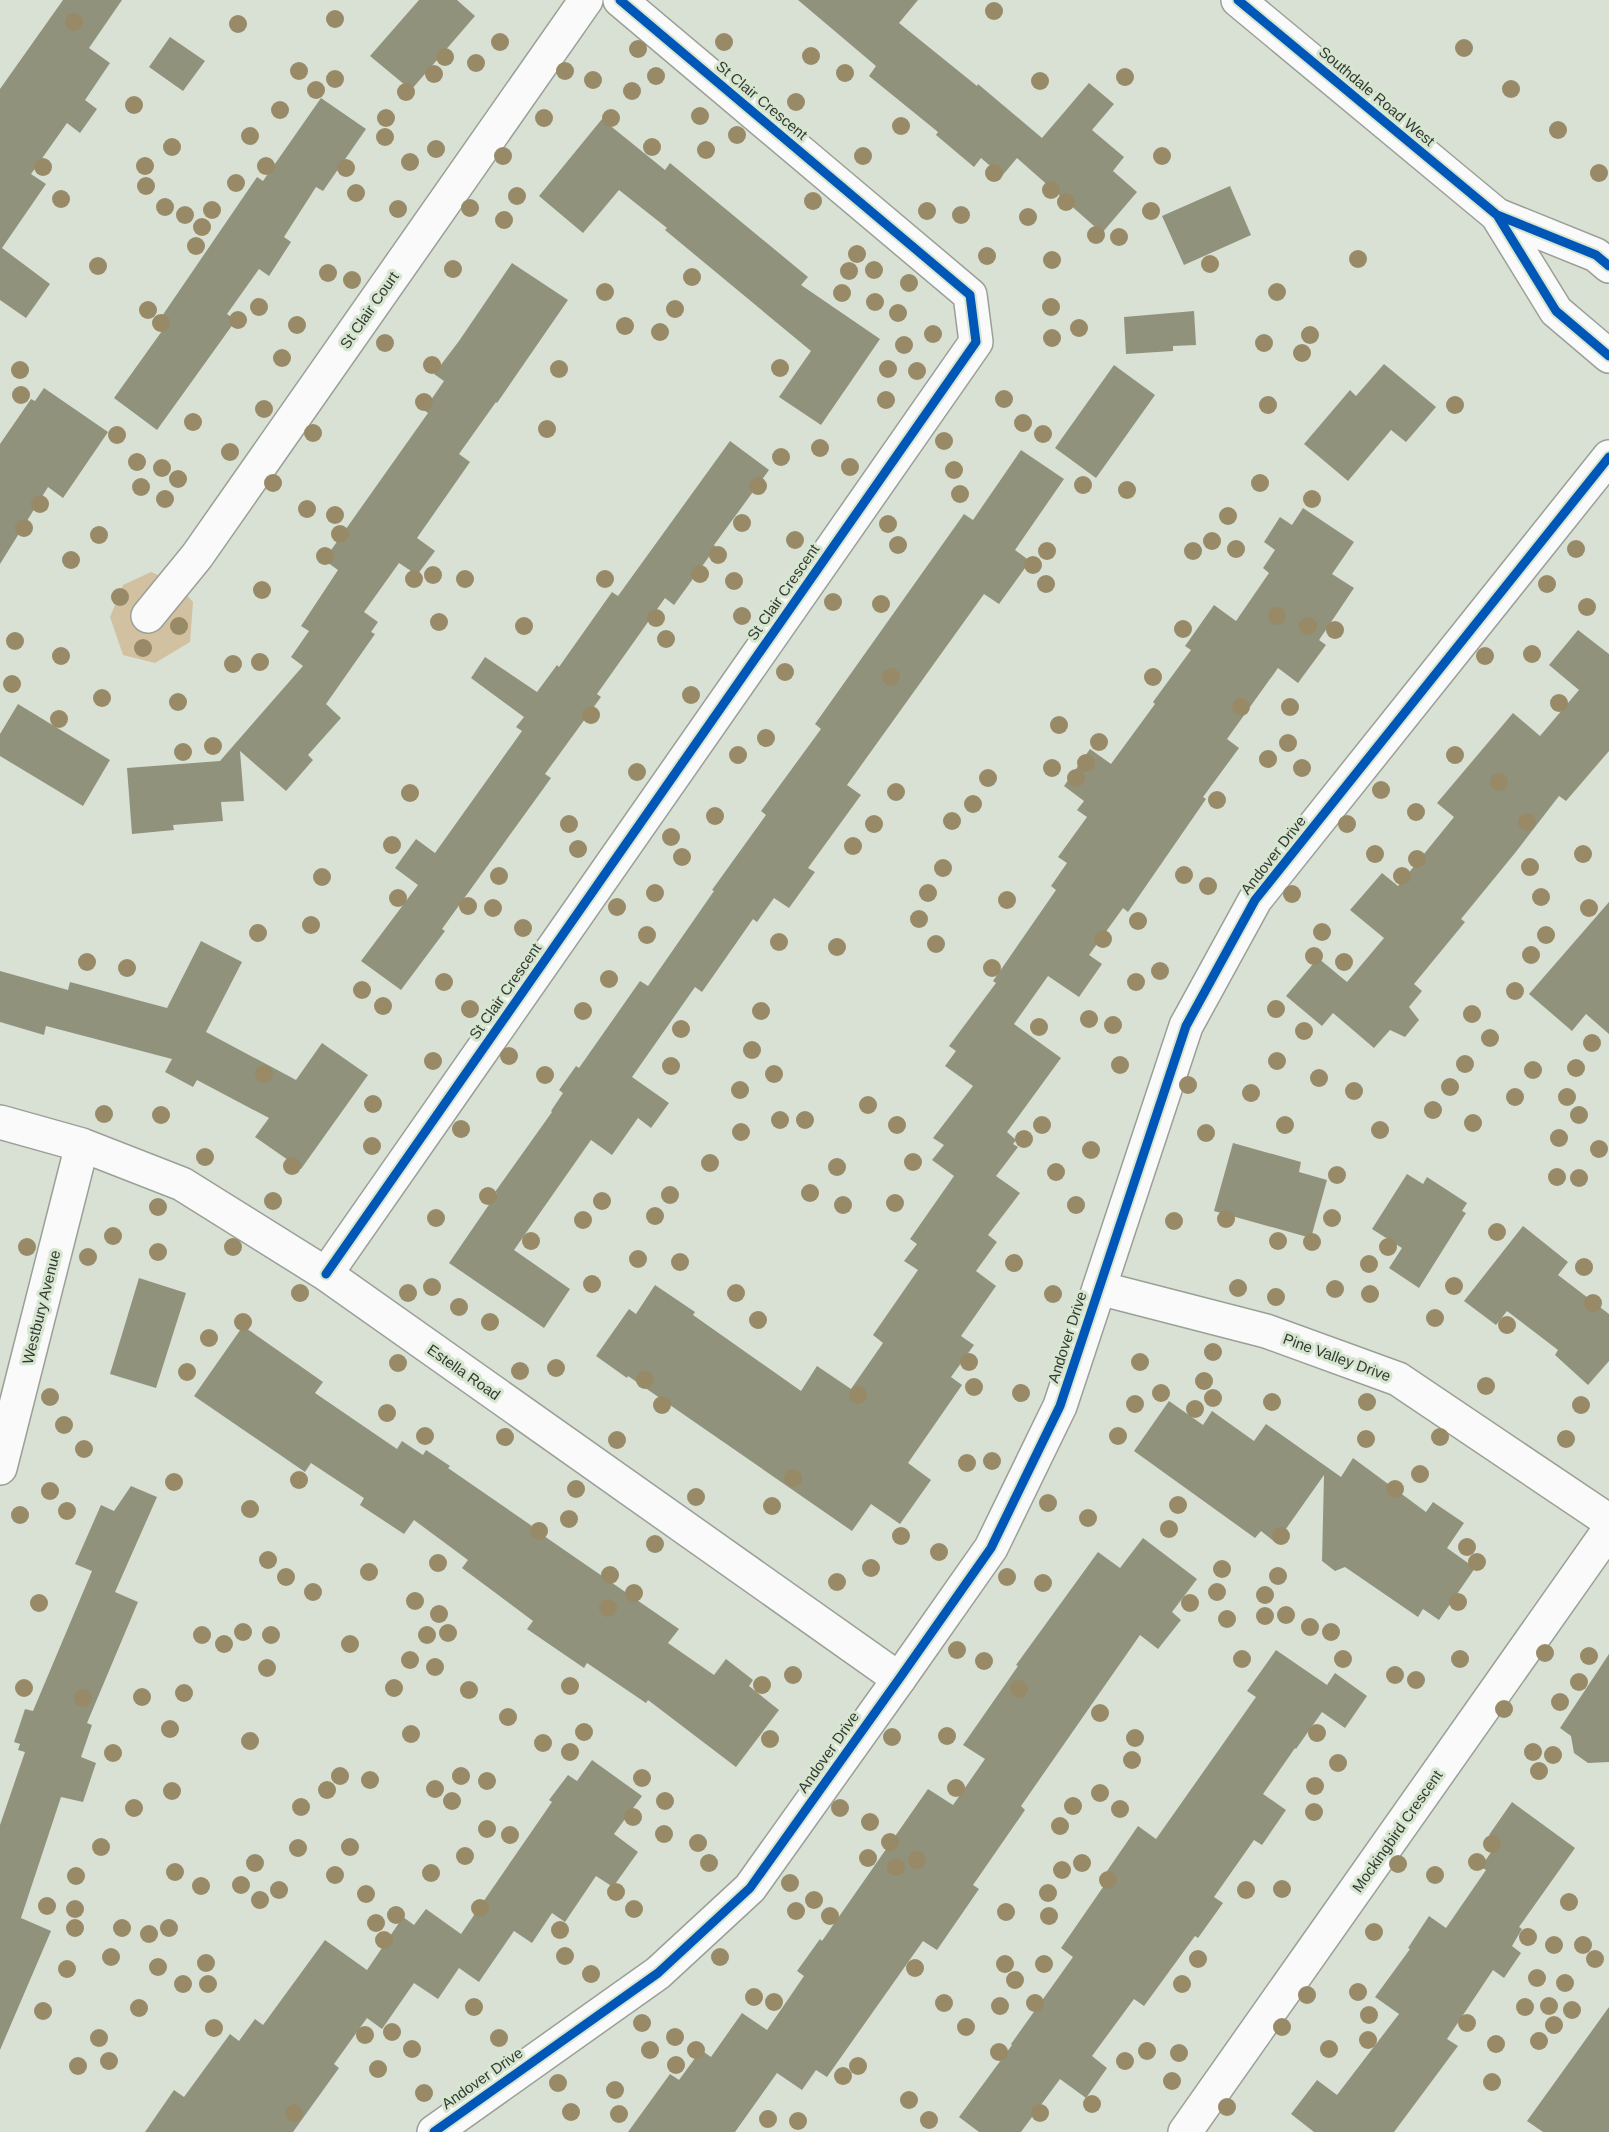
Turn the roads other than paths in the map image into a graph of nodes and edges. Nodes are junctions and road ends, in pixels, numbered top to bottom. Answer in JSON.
{"nodes":[{"id":1,"x":586,"y":0,"type":"edge"},
{"id":2,"x":620,"y":0,"type":"edge"},
{"id":3,"x":1238,"y":0,"type":"edge"},
{"id":4,"x":1497,"y":215,"type":"junction"},
{"id":5,"x":1609,"y":266,"type":"edge"},
{"id":6,"x":1609,"y":356,"type":"edge"},
{"id":7,"x":1609,"y":457,"type":"edge"},
{"id":8,"x":148,"y":616,"type":"dead end"},
{"id":9,"x":0,"y":1122,"type":"edge"},
{"id":10,"x":82,"y":1145,"type":"junction"},
{"id":11,"x":326,"y":1274,"type":"junction"},
{"id":12,"x":1099,"y":1288,"type":"junction"},
{"id":13,"x":0,"y":1468,"type":"edge"},
{"id":14,"x":1609,"y":1521,"type":"edge"},
{"id":15,"x":1609,"y":1530,"type":"edge"},
{"id":16,"x":899,"y":1679,"type":"junction"},
{"id":17,"x":434,"y":2132,"type":"edge"},
{"id":18,"x":1185,"y":2132,"type":"edge"}],
"edges":[{"from":1,"to":8,"type":"street","name":"St Clair Court"},
{"from":2,"to":11,"type":"street","name":"St Clair Crescent"},
{"from":3,"to":4,"type":"street","name":"Southdale Road West"},
{"from":4,"to":5,"type":"street","name":"Southdale Road West"},
{"from":4,"to":6,"type":"street","name":"Southdale Road West"},
{"from":7,"to":12,"type":"street","name":"Andover Drive"},
{"from":9,"to":10,"type":"street","name":"Estella Road"},
{"from":10,"to":11,"type":"street","name":"Estella Road"},
{"from":10,"to":13,"type":"street","name":"Westbury Avenue"},
{"from":11,"to":16,"type":"street","name":"Estella Road"},
{"from":12,"to":14,"type":"street","name":"Pine Valley Drive"},
{"from":12,"to":16,"type":"street","name":"Andover Drive"},
{"from":15,"to":18,"type":"street","name":"Mockingbird Crescent"},
{"from":16,"to":17,"type":"street","name":"Andover Drive"}]}
